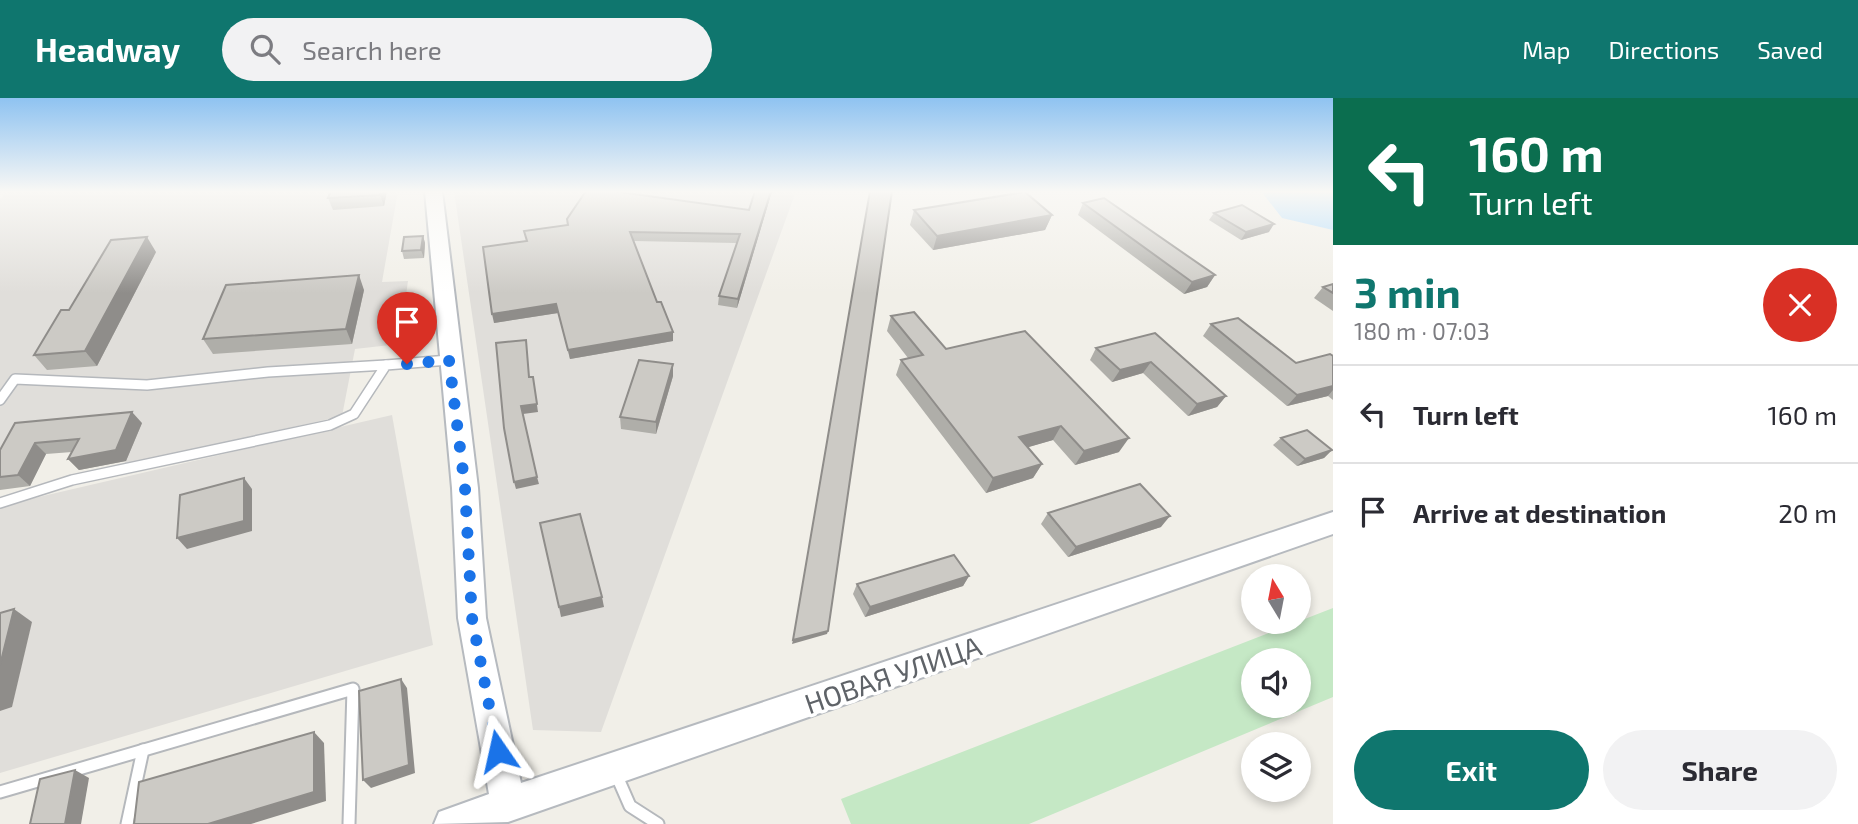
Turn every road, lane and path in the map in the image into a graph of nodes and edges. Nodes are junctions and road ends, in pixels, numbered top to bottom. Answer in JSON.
{"nodes":[{"id":1,"x":436,"y":225,"type":"edge"},
{"id":2,"x":449,"y":360,"type":"junction"},
{"id":3,"x":386,"y":365,"type":"junction"},
{"id":4,"x":0,"y":400,"type":"edge"},
{"id":5,"x":0,"y":503,"type":"edge"},
{"id":6,"x":1333,"y":523,"type":"edge"},
{"id":7,"x":143,"y":750,"type":"junction"},
{"id":8,"x":614,"y":769,"type":"junction"},
{"id":9,"x":0,"y":792,"type":"edge"},
{"id":10,"x":508,"y":805,"type":"junction"},
{"id":11,"x":127,"y":824,"type":"edge"},
{"id":12,"x":349,"y":824,"type":"edge"},
{"id":13,"x":451,"y":824,"type":"edge"},
{"id":14,"x":658,"y":824,"type":"edge"}],
"edges":[{"from":1,"to":2,"type":"street"},
{"from":2,"to":3,"type":"lane"},
{"from":2,"to":10,"type":"street"},
{"from":3,"to":4,"type":"lane"},
{"from":3,"to":5,"type":"lane"},
{"from":6,"to":8,"type":"street","name":"НОВАЯ УЛИЦА"},
{"from":7,"to":9,"type":"lane"},
{"from":7,"to":11,"type":"lane"},
{"from":7,"to":12,"type":"lane"},
{"from":8,"to":10,"type":"street","name":"НОВАЯ УЛИЦА"},
{"from":8,"to":14,"type":"lane"},
{"from":10,"to":13,"type":"street","name":"НОВАЯ УЛИЦА"}]}
